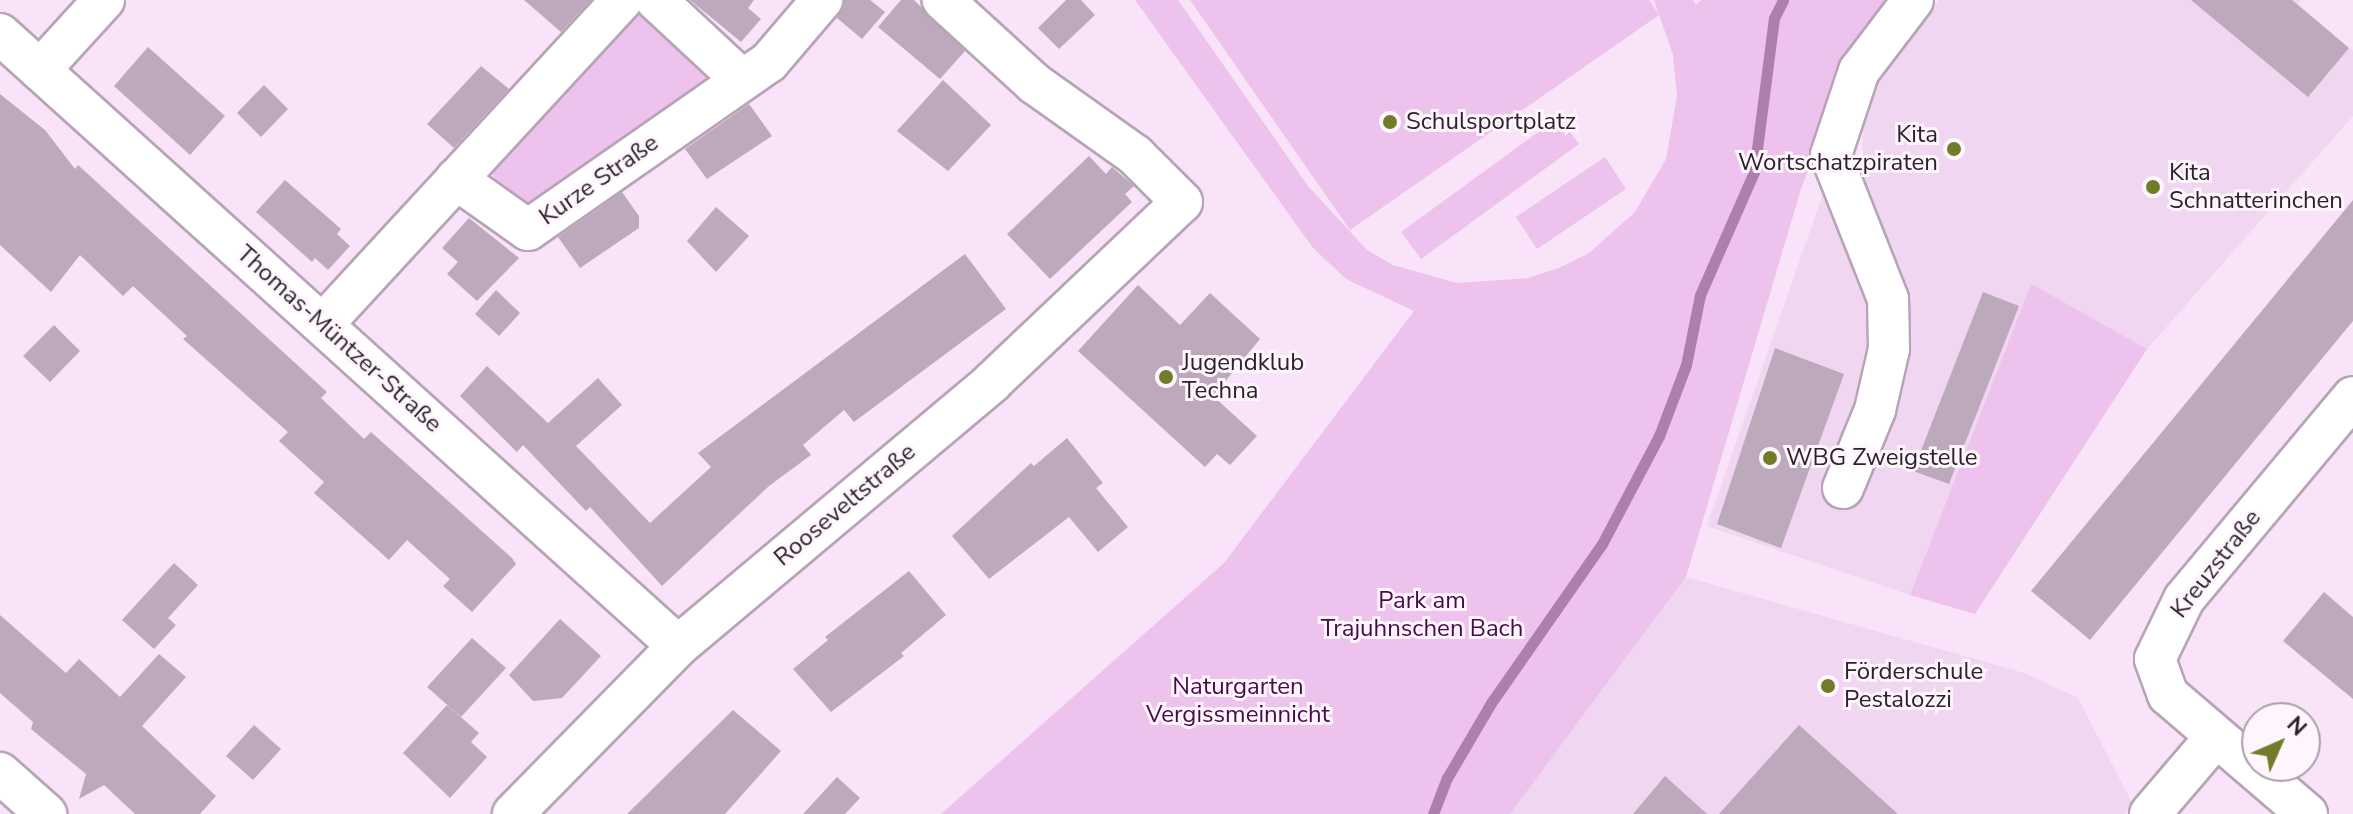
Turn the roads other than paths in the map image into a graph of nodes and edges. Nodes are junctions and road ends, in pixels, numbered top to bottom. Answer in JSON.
{"nodes":[{"id":1,"x":104,"y":0,"type":"edge"},
{"id":2,"x":622,"y":0,"type":"edge"},
{"id":3,"x":656,"y":0,"type":"edge"},
{"id":4,"x":822,"y":0,"type":"edge"},
{"id":5,"x":943,"y":0,"type":"edge"},
{"id":6,"x":1913,"y":0,"type":"edge"},
{"id":7,"x":0,"y":34,"type":"edge"},
{"id":8,"x":40,"y":70,"type":"junction"},
{"id":9,"x":741,"y":79,"type":"junction"},
{"id":10,"x":456,"y":179,"type":"junction"},
{"id":11,"x":323,"y":324,"type":"junction"},
{"id":12,"x":2353,"y":397,"type":"edge"},
{"id":13,"x":1843,"y":488,"type":"dead end"},
{"id":14,"x":678,"y":646,"type":"junction"},
{"id":15,"x":2215,"y":738,"type":"junction"},
{"id":16,"x":0,"y":773,"type":"edge"},
{"id":17,"x":46,"y":814,"type":"edge"},
{"id":18,"x":513,"y":814,"type":"edge"},
{"id":19,"x":2150,"y":814,"type":"edge"},
{"id":20,"x":2307,"y":814,"type":"edge"}],
"edges":[{"from":1,"to":8,"type":"street"},
{"from":2,"to":10,"type":"street"},
{"from":3,"to":9,"type":"street"},
{"from":4,"to":9,"type":"street","name":"Kurze Straße"},
{"from":5,"to":14,"type":"street","name":"Rooseveltstraße"},
{"from":6,"to":13,"type":"street"},
{"from":7,"to":8,"type":"street","name":"Thomas-Müntzer-Straße"},
{"from":8,"to":11,"type":"street","name":"Thomas-Müntzer-Straße"},
{"from":9,"to":10,"type":"street","name":"Kurze Straße"},
{"from":10,"to":11,"type":"street"},
{"from":11,"to":14,"type":"street","name":"Thomas-Müntzer-Straße"},
{"from":12,"to":15,"type":"street","name":"Kreuzstraße"},
{"from":14,"to":18,"type":"street","name":"Rooseveltstraße"},
{"from":15,"to":19,"type":"street"},
{"from":15,"to":20,"type":"street","name":"Kreuzstraße"},
{"from":16,"to":17,"type":"street"}]}
